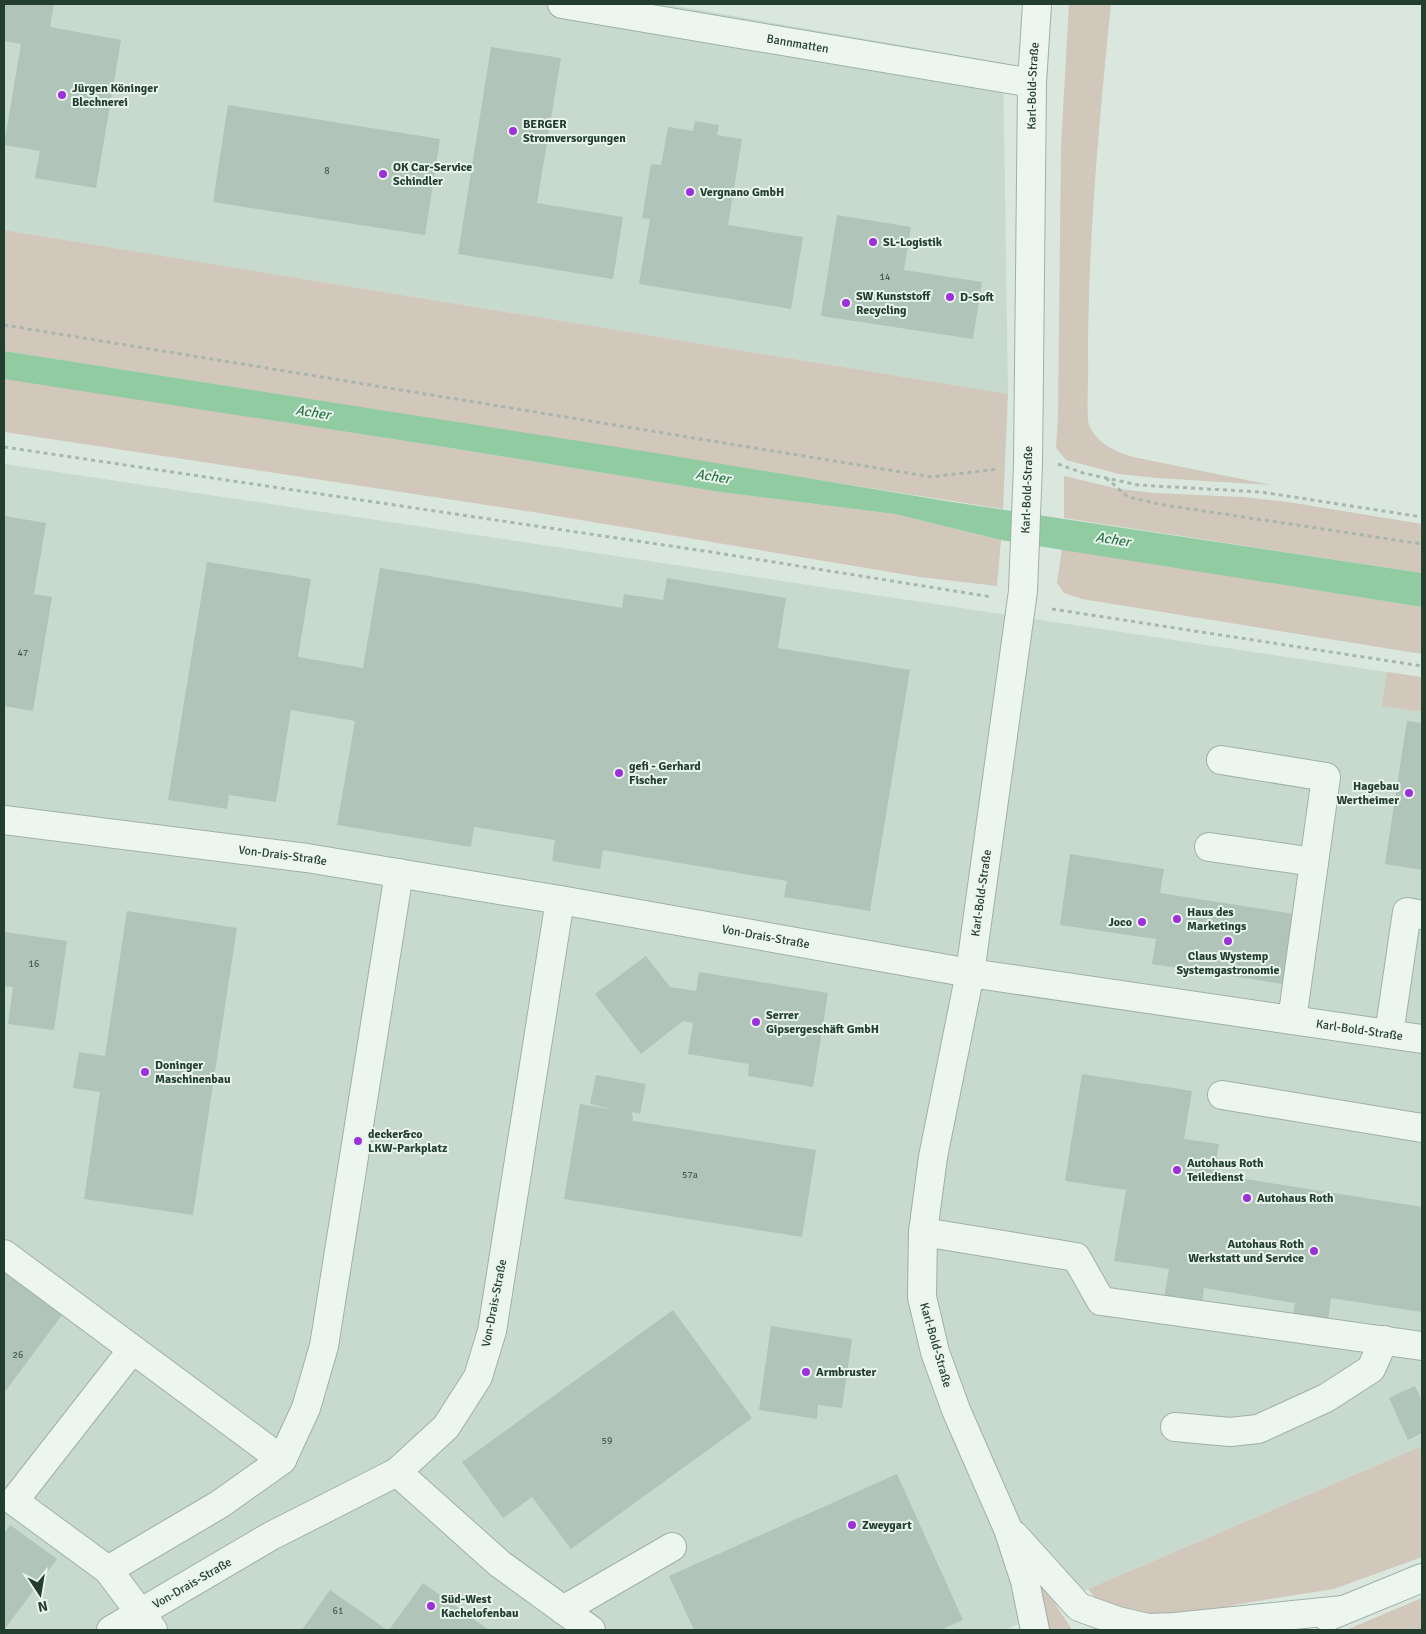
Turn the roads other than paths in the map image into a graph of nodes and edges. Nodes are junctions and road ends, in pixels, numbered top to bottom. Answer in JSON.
{"nodes":[{"id":1,"x":562,"y":4,"type":"edge"},
{"id":2,"x":1037,"y":4,"type":"edge"},
{"id":3,"x":1032,"y":83,"type":"junction"},
{"id":4,"x":1221,"y":760,"type":"dead end"},
{"id":5,"x":4,"y":820,"type":"edge"},
{"id":6,"x":1209,"y":848,"type":"dead end"},
{"id":7,"x":1314,"y":862,"type":"junction"},
{"id":8,"x":399,"y":874,"type":"junction"},
{"id":9,"x":560,"y":900,"type":"junction"},
{"id":10,"x":1422,"y":915,"type":"edge"},
{"id":11,"x":970,"y":973,"type":"junction"},
{"id":12,"x":1292,"y":1020,"type":"junction"},
{"id":13,"x":1389,"y":1034,"type":"junction"},
{"id":14,"x":1422,"y":1039,"type":"edge"},
{"id":15,"x":1222,"y":1094,"type":"dead end"},
{"id":16,"x":1422,"y":1128,"type":"edge"},
{"id":17,"x":923,"y":1232,"type":"junction"},
{"id":18,"x":4,"y":1254,"type":"edge"},
{"id":19,"x":1384,"y":1340,"type":"junction"},
{"id":20,"x":1422,"y":1346,"type":"edge"},
{"id":21,"x":132,"y":1350,"type":"junction"},
{"id":22,"x":1175,"y":1427,"type":"dead end"},
{"id":23,"x":282,"y":1460,"type":"junction"},
{"id":24,"x":397,"y":1472,"type":"junction"},
{"id":25,"x":1008,"y":1529,"type":"junction"},
{"id":26,"x":672,"y":1547,"type":"dead end"},
{"id":27,"x":108,"y":1570,"type":"junction"},
{"id":28,"x":1422,"y":1578,"type":"edge"},
{"id":29,"x":563,"y":1610,"type":"junction"},
{"id":30,"x":1343,"y":1610,"type":"junction"},
{"id":31,"x":1082,"y":1619,"type":"edge"},
{"id":32,"x":147,"y":1621,"type":"edge"},
{"id":33,"x":111,"y":1630,"type":"edge"},
{"id":34,"x":591,"y":1630,"type":"edge"},
{"id":35,"x":1035,"y":1630,"type":"edge"},
{"id":36,"x":1293,"y":1630,"type":"edge"}],
"edges":[{"from":1,"to":3,"type":"street","name":"Bannmatten"},
{"from":2,"to":3,"type":"street","name":"Karl-Bold-Straße"},
{"from":3,"to":11,"type":"street","name":"Karl-Bold-Straße"},
{"from":4,"to":7,"type":"street"},
{"from":5,"to":8,"type":"street","name":"Von-Drais-Straße"},
{"from":6,"to":7,"type":"street"},
{"from":7,"to":12,"type":"street"},
{"from":8,"to":9,"type":"street","name":"Von-Drais-Straße"},
{"from":8,"to":23,"type":"street"},
{"from":9,"to":11,"type":"street","name":"Von-Drais-Straße"},
{"from":9,"to":24,"type":"street","name":"Von-Drais-Straße"},
{"from":10,"to":13,"type":"street"},
{"from":11,"to":12,"type":"street","name":"Karl-Bold-Straße"},
{"from":11,"to":17,"type":"street","name":"Karl-Bold-Straße"},
{"from":12,"to":13,"type":"street","name":"Karl-Bold-Straße"},
{"from":13,"to":14,"type":"street","name":"Karl-Bold-Straße"},
{"from":15,"to":16,"type":"street"},
{"from":17,"to":19,"type":"street"},
{"from":17,"to":25,"type":"street","name":"Karl-Bold-Straße"},
{"from":18,"to":21,"type":"street"},
{"from":19,"to":20,"type":"street"},
{"from":19,"to":22,"type":"street"},
{"from":21,"to":23,"type":"street"},
{"from":21,"to":27,"type":"street"},
{"from":23,"to":27,"type":"street"},
{"from":24,"to":29,"type":"street"},
{"from":24,"to":32,"type":"street","name":"Von-Drais-Straße"},
{"from":25,"to":31,"type":"street"},
{"from":25,"to":35,"type":"street"},
{"from":26,"to":29,"type":"street"},
{"from":27,"to":32,"type":"street"},
{"from":28,"to":30,"type":"street"},
{"from":29,"to":34,"type":"street"},
{"from":30,"to":31,"type":"street"},
{"from":30,"to":36,"type":"street"},
{"from":32,"to":33,"type":"street","name":"Von-Drais-Straße"}]}
